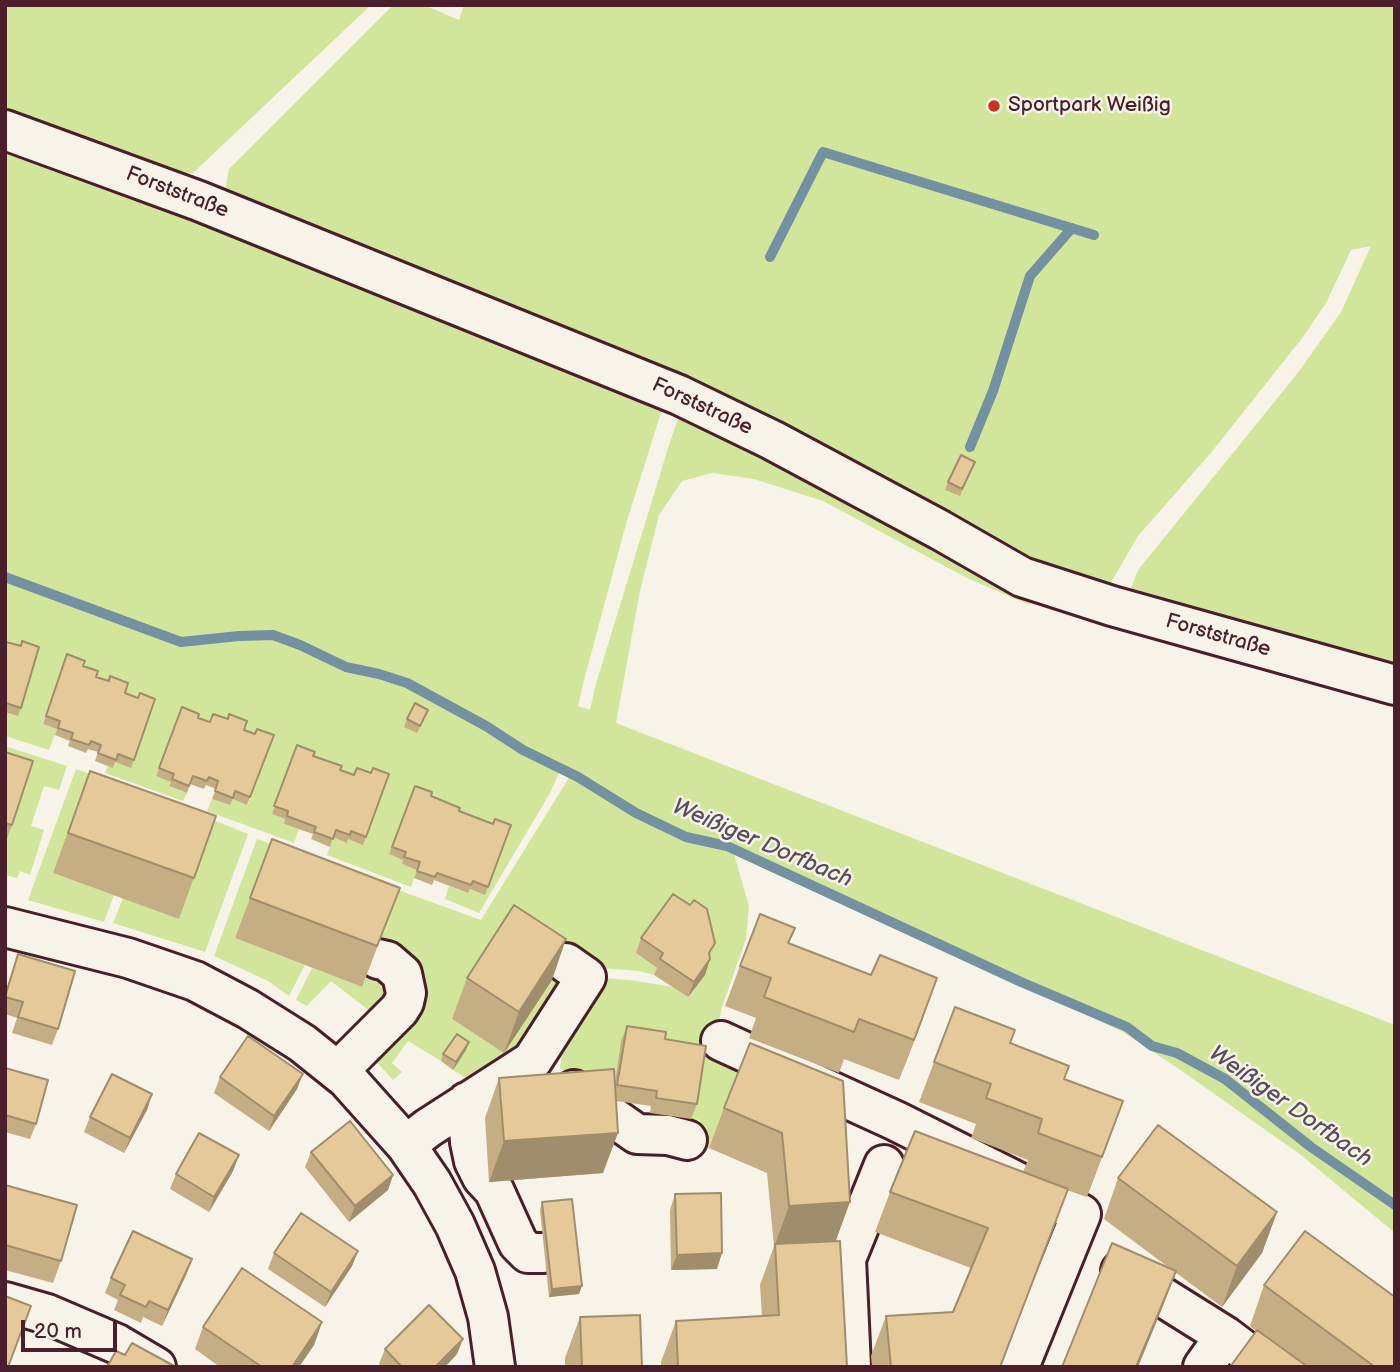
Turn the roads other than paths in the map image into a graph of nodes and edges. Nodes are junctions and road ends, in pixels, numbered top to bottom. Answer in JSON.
{"nodes":[{"id":1,"x":5,"y":130,"type":"edge"},
{"id":2,"x":1395,"y":685,"type":"edge"},
{"id":3,"x":5,"y":927,"type":"edge"},
{"id":4,"x":377,"y":959,"type":"edge"},
{"id":5,"x":566,"y":963,"type":"edge"},
{"id":6,"x":721,"y":1041,"type":"dead end"},
{"id":7,"x":532,"y":1061,"type":"junction"},
{"id":8,"x":338,"y":1071,"type":"junction"},
{"id":9,"x":467,"y":1102,"type":"junction"},
{"id":10,"x":406,"y":1145,"type":"junction"},
{"id":11,"x":676,"y":1150,"type":"dead end"},
{"id":12,"x":884,"y":1165,"type":"dead end"},
{"id":13,"x":544,"y":1254,"type":"edge"},
{"id":14,"x":1116,"y":1269,"type":"edge"},
{"id":15,"x":5,"y":1302,"type":"edge"},
{"id":16,"x":1225,"y":1336,"type":"junction"},
{"id":17,"x":156,"y":1367,"type":"edge"},
{"id":18,"x":495,"y":1367,"type":"edge"},
{"id":19,"x":851,"y":1367,"type":"edge"},
{"id":20,"x":1019,"y":1367,"type":"edge"},
{"id":21,"x":1203,"y":1367,"type":"edge"},
{"id":22,"x":1266,"y":1367,"type":"edge"}],
"edges":[{"from":1,"to":2,"type":"street","name":"Forststraße"},
{"from":3,"to":8,"type":"street"},
{"from":4,"to":8,"type":"street"},
{"from":5,"to":7,"type":"street"},
{"from":6,"to":20,"type":"street"},
{"from":7,"to":9,"type":"street"},
{"from":7,"to":11,"type":"street"},
{"from":8,"to":10,"type":"street"},
{"from":9,"to":10,"type":"street"},
{"from":9,"to":13,"type":"street"},
{"from":10,"to":18,"type":"street"},
{"from":12,"to":19,"type":"street"},
{"from":14,"to":16,"type":"street"},
{"from":15,"to":17,"type":"street"},
{"from":16,"to":21,"type":"street"},
{"from":16,"to":22,"type":"street"}]}
